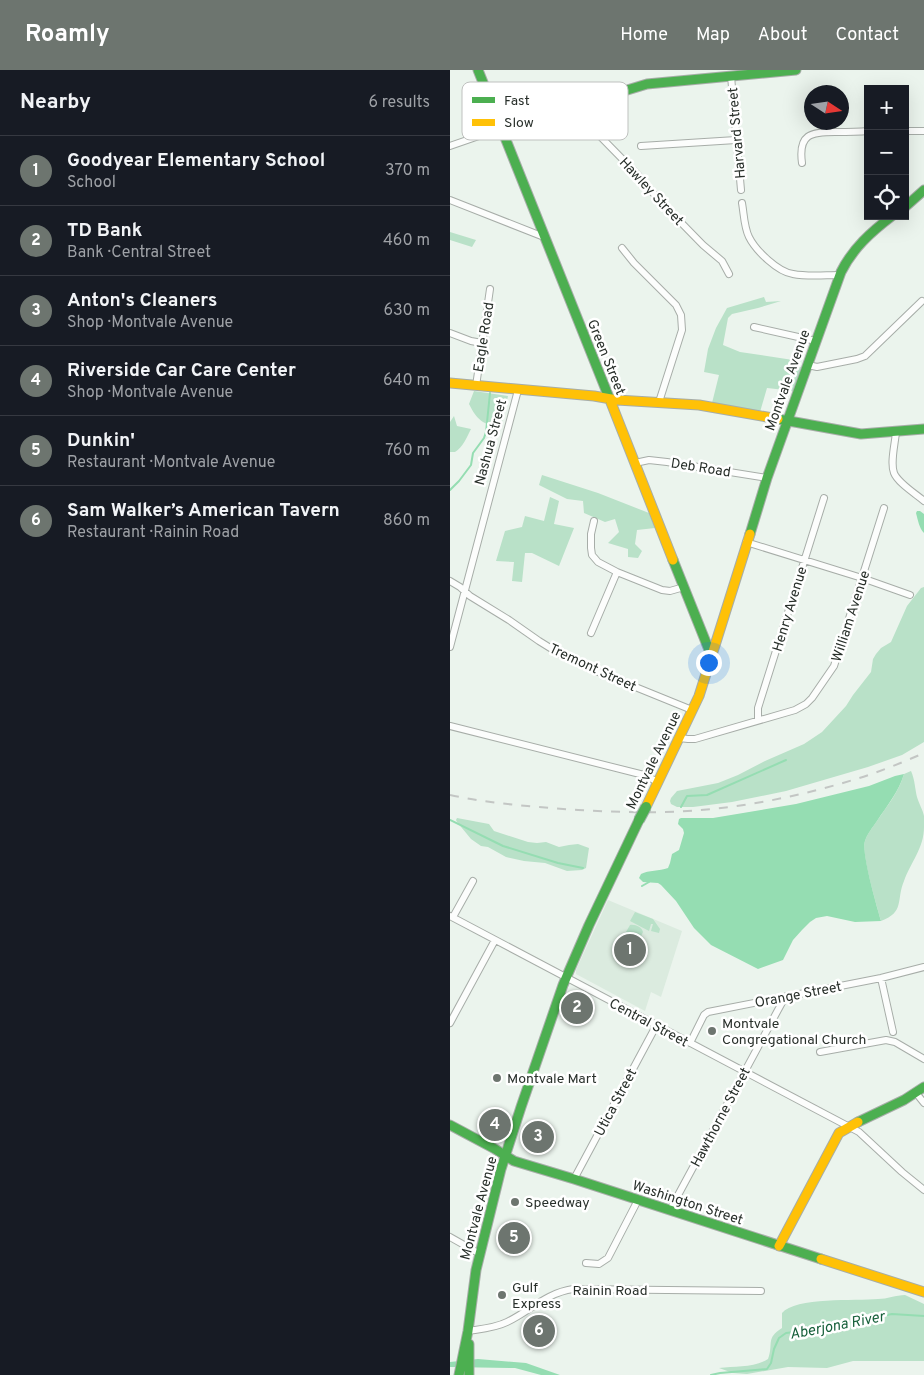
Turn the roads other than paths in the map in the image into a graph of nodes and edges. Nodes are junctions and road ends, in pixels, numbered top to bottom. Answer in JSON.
{"nodes":[{"id":1,"x":478,"y":70,"type":"edge"},
{"id":2,"x":796,"y":70,"type":"edge"},
{"id":3,"x":731,"y":76,"type":"junction"},
{"id":4,"x":483,"y":82,"type":"edge"},
{"id":5,"x":628,"y":90,"type":"edge"},
{"id":6,"x":864,"y":131,"type":"edge"},
{"id":7,"x":909,"y":131,"type":"edge"},
{"id":8,"x":924,"y":131,"type":"edge"},
{"id":9,"x":467,"y":140,"type":"edge"},
{"id":10,"x":507,"y":140,"type":"edge"},
{"id":11,"x":604,"y":140,"type":"edge"},
{"id":12,"x":736,"y":140,"type":"junction"},
{"id":13,"x":450,"y":146,"type":"edge"},
{"id":14,"x":641,"y":146,"type":"dead end"},
{"id":15,"x":802,"y":164,"type":"dead end"},
{"id":16,"x":741,"y":190,"type":"dead end"},
{"id":17,"x":924,"y":190,"type":"edge"},
{"id":18,"x":450,"y":200,"type":"edge"},
{"id":19,"x":742,"y":203,"type":"dead end"},
{"id":20,"x":909,"y":203,"type":"edge"},
{"id":21,"x":887,"y":220,"type":"edge"},
{"id":22,"x":544,"y":237,"type":"junction"},
{"id":23,"x":622,"y":248,"type":"dead end"},
{"id":24,"x":729,"y":274,"type":"dead end"},
{"id":25,"x":840,"y":275,"type":"junction"},
{"id":26,"x":490,"y":289,"type":"dead end"},
{"id":27,"x":922,"y":301,"type":"dead end"},
{"id":28,"x":754,"y":327,"type":"dead end"},
{"id":29,"x":450,"y":332,"type":"edge"},
{"id":30,"x":816,"y":341,"type":"junction"},
{"id":31,"x":482,"y":343,"type":"junction"},
{"id":32,"x":808,"y":365,"type":"junction"},
{"id":33,"x":450,"y":383,"type":"edge"},
{"id":34,"x":476,"y":386,"type":"junction"},
{"id":35,"x":518,"y":390,"type":"junction"},
{"id":36,"x":609,"y":399,"type":"junction"},
{"id":37,"x":659,"y":402,"type":"junction"},
{"id":38,"x":787,"y":421,"type":"junction"},
{"id":39,"x":924,"y":429,"type":"edge"},
{"id":40,"x":896,"y":432,"type":"junction"},
{"id":41,"x":635,"y":463,"type":"junction"},
{"id":42,"x":767,"y":478,"type":"junction"},
{"id":43,"x":824,"y":498,"type":"dead end"},
{"id":44,"x":924,"y":501,"type":"edge"},
{"id":45,"x":884,"y":508,"type":"dead end"},
{"id":46,"x":594,"y":520,"type":"dead end"},
{"id":47,"x":746,"y":542,"type":"junction"},
{"id":48,"x":804,"y":560,"type":"junction"},
{"id":49,"x":617,"y":572,"type":"junction"},
{"id":50,"x":862,"y":578,"type":"junction"},
{"id":51,"x":450,"y":581,"type":"edge"},
{"id":52,"x":684,"y":587,"type":"junction"},
{"id":53,"x":465,"y":590,"type":"junction"},
{"id":54,"x":910,"y":595,"type":"dead end"},
{"id":55,"x":592,"y":633,"type":"dead end"},
{"id":56,"x":450,"y":647,"type":"edge"},
{"id":57,"x":711,"y":655,"type":"junction"},
{"id":58,"x":692,"y":710,"type":"junction"},
{"id":59,"x":758,"y":720,"type":"junction"},
{"id":60,"x":450,"y":726,"type":"edge"},
{"id":61,"x":679,"y":738,"type":"junction"},
{"id":62,"x":658,"y":782,"type":"junction"},
{"id":63,"x":473,"y":881,"type":"dead end"},
{"id":64,"x":452,"y":916,"type":"edge"},
{"id":65,"x":495,"y":940,"type":"junction"},
{"id":66,"x":924,"y":967,"type":"edge"},
{"id":67,"x":566,"y":977,"type":"junction"},
{"id":68,"x":881,"y":978,"type":"junction"},
{"id":69,"x":785,"y":997,"type":"junction"},
{"id":70,"x":450,"y":1023,"type":"edge"},
{"id":71,"x":656,"y":1026,"type":"junction"},
{"id":72,"x":893,"y":1032,"type":"dead end"},
{"id":73,"x":690,"y":1043,"type":"junction"},
{"id":74,"x":820,"y":1052,"type":"dead end"},
{"id":75,"x":924,"y":1059,"type":"edge"},
{"id":76,"x":744,"y":1072,"type":"junction"},
{"id":77,"x":920,"y":1090,"type":"edge"},
{"id":78,"x":924,"y":1103,"type":"edge"},
{"id":79,"x":450,"y":1125,"type":"edge"},
{"id":80,"x":849,"y":1127,"type":"junction"},
{"id":81,"x":506,"y":1157,"type":"junction"},
{"id":82,"x":574,"y":1179,"type":"junction"},
{"id":83,"x":924,"y":1190,"type":"edge"},
{"id":84,"x":638,"y":1200,"type":"junction"},
{"id":85,"x":670,"y":1210,"type":"junction"},
{"id":86,"x":450,"y":1237,"type":"edge"},
{"id":87,"x":779,"y":1246,"type":"junction"},
{"id":88,"x":480,"y":1254,"type":"junction"},
{"id":89,"x":586,"y":1263,"type":"dead end"},
{"id":90,"x":761,"y":1291,"type":"dead end"},
{"id":91,"x":924,"y":1292,"type":"edge"},
{"id":92,"x":468,"y":1330,"type":"junction"},
{"id":93,"x":462,"y":1375,"type":"edge"}],
"edges":[{"from":1,"to":4,"type":"main road","name":"Green Street"},
{"from":2,"to":3,"type":"main road"},
{"from":3,"to":5,"type":"main road"},
{"from":3,"to":12,"type":"street","name":"Harvard Street"},
{"from":6,"to":15,"type":"street"},
{"from":7,"to":8,"type":"street"},
{"from":9,"to":13,"type":"street"},
{"from":10,"to":22,"type":"main road","name":"Green Street"},
{"from":11,"to":24,"type":"street","name":"Hawley Street"},
{"from":12,"to":14,"type":"street"},
{"from":12,"to":16,"type":"street","name":"Harvard Street"},
{"from":17,"to":20,"type":"main road"},
{"from":18,"to":22,"type":"street"},
{"from":19,"to":25,"type":"street"},
{"from":21,"to":25,"type":"main road","name":"Montvale Avenue"},
{"from":22,"to":36,"type":"main road","name":"Green Street"},
{"from":23,"to":37,"type":"street"},
{"from":25,"to":30,"type":"main road","name":"Montvale Avenue"},
{"from":26,"to":31,"type":"street","name":"Eagle Road"},
{"from":27,"to":32,"type":"street"},
{"from":28,"to":30,"type":"street"},
{"from":29,"to":31,"type":"street"},
{"from":30,"to":32,"type":"main road","name":"Montvale Avenue"},
{"from":31,"to":34,"type":"street","name":"Eagle Road"},
{"from":32,"to":38,"type":"main road","name":"Montvale Avenue"},
{"from":33,"to":34,"type":"main road"},
{"from":34,"to":35,"type":"main road"},
{"from":35,"to":36,"type":"main road","name":"Nashua Street"},
{"from":35,"to":53,"type":"street","name":"Nashua Street"},
{"from":36,"to":37,"type":"main road","name":"Nashua Street"},
{"from":36,"to":41,"type":"main road","name":"Green Street"},
{"from":37,"to":38,"type":"main road","name":"Nashua Street"},
{"from":38,"to":40,"type":"main road","name":"Nashua Street"},
{"from":38,"to":42,"type":"main road","name":"Montvale Avenue"},
{"from":39,"to":40,"type":"main road","name":"Nashua Street"},
{"from":40,"to":44,"type":"street"},
{"from":41,"to":42,"type":"street","name":"Deb Road"},
{"from":41,"to":52,"type":"main road","name":"Green Street"},
{"from":42,"to":47,"type":"main road","name":"Montvale Avenue"},
{"from":43,"to":48,"type":"street","name":"Henry Avenue"},
{"from":45,"to":50,"type":"street","name":"William Avenue"},
{"from":46,"to":49,"type":"street"},
{"from":47,"to":48,"type":"street"},
{"from":47,"to":57,"type":"main road","name":"Montvale Avenue"},
{"from":48,"to":50,"type":"street"},
{"from":48,"to":59,"type":"street","name":"Henry Avenue"},
{"from":49,"to":52,"type":"street"},
{"from":49,"to":55,"type":"street"},
{"from":50,"to":54,"type":"street"},
{"from":50,"to":59,"type":"street","name":"William Avenue"},
{"from":51,"to":53,"type":"street","name":"Tremont Street"},
{"from":52,"to":57,"type":"main road","name":"Green Street"},
{"from":53,"to":56,"type":"street","name":"Nashua Street"},
{"from":53,"to":58,"type":"street","name":"Tremont Street"},
{"from":57,"to":58,"type":"main road","name":"Montvale Avenue"},
{"from":58,"to":61,"type":"main road","name":"Montvale Avenue"},
{"from":59,"to":61,"type":"street","name":"William Avenue"},
{"from":60,"to":62,"type":"street"},
{"from":61,"to":62,"type":"main road","name":"Montvale Avenue"},
{"from":62,"to":67,"type":"main road","name":"Montvale Avenue","bridge":true},
{"from":63,"to":64,"type":"street"},
{"from":64,"to":65,"type":"street","name":"Central Street"},
{"from":65,"to":67,"type":"street","name":"Central Street"},
{"from":65,"to":70,"type":"street"},
{"from":66,"to":68,"type":"street","name":"Orange Street"},
{"from":67,"to":71,"type":"street","name":"Central Street"},
{"from":67,"to":81,"type":"main road","name":"Montvale Avenue"},
{"from":68,"to":69,"type":"street","name":"Orange Street"},
{"from":68,"to":72,"type":"street"},
{"from":69,"to":73,"type":"street","name":"Orange Street"},
{"from":69,"to":76,"type":"street","name":"Hawthorne Street"},
{"from":71,"to":73,"type":"street","name":"Central Street"},
{"from":71,"to":82,"type":"street","name":"Utica Street"},
{"from":73,"to":76,"type":"street","name":"Central Street"},
{"from":74,"to":75,"type":"street"},
{"from":76,"to":80,"type":"street","name":"Central Street"},
{"from":76,"to":85,"type":"street","name":"Hawthorne Street"},
{"from":77,"to":78,"type":"street"},
{"from":77,"to":80,"type":"main road"},
{"from":79,"to":81,"type":"main road","name":"Washington Street"},
{"from":80,"to":83,"type":"street","name":"Central Street"},
{"from":80,"to":87,"type":"main road"},
{"from":81,"to":82,"type":"main road","name":"Washington Street"},
{"from":81,"to":88,"type":"main road","name":"Montvale Avenue"},
{"from":82,"to":84,"type":"main road","name":"Washington Street"},
{"from":84,"to":85,"type":"main road","name":"Washington Street"},
{"from":84,"to":89,"type":"street"},
{"from":85,"to":87,"type":"main road","name":"Washington Street"},
{"from":86,"to":88,"type":"street"},
{"from":87,"to":91,"type":"main road","name":"Washington Street"},
{"from":88,"to":92,"type":"main road","name":"Montvale Avenue"},
{"from":90,"to":92,"type":"street","name":"Rainin Road"},
{"from":92,"to":93,"type":"main road","name":"Montvale Avenue"}]}
